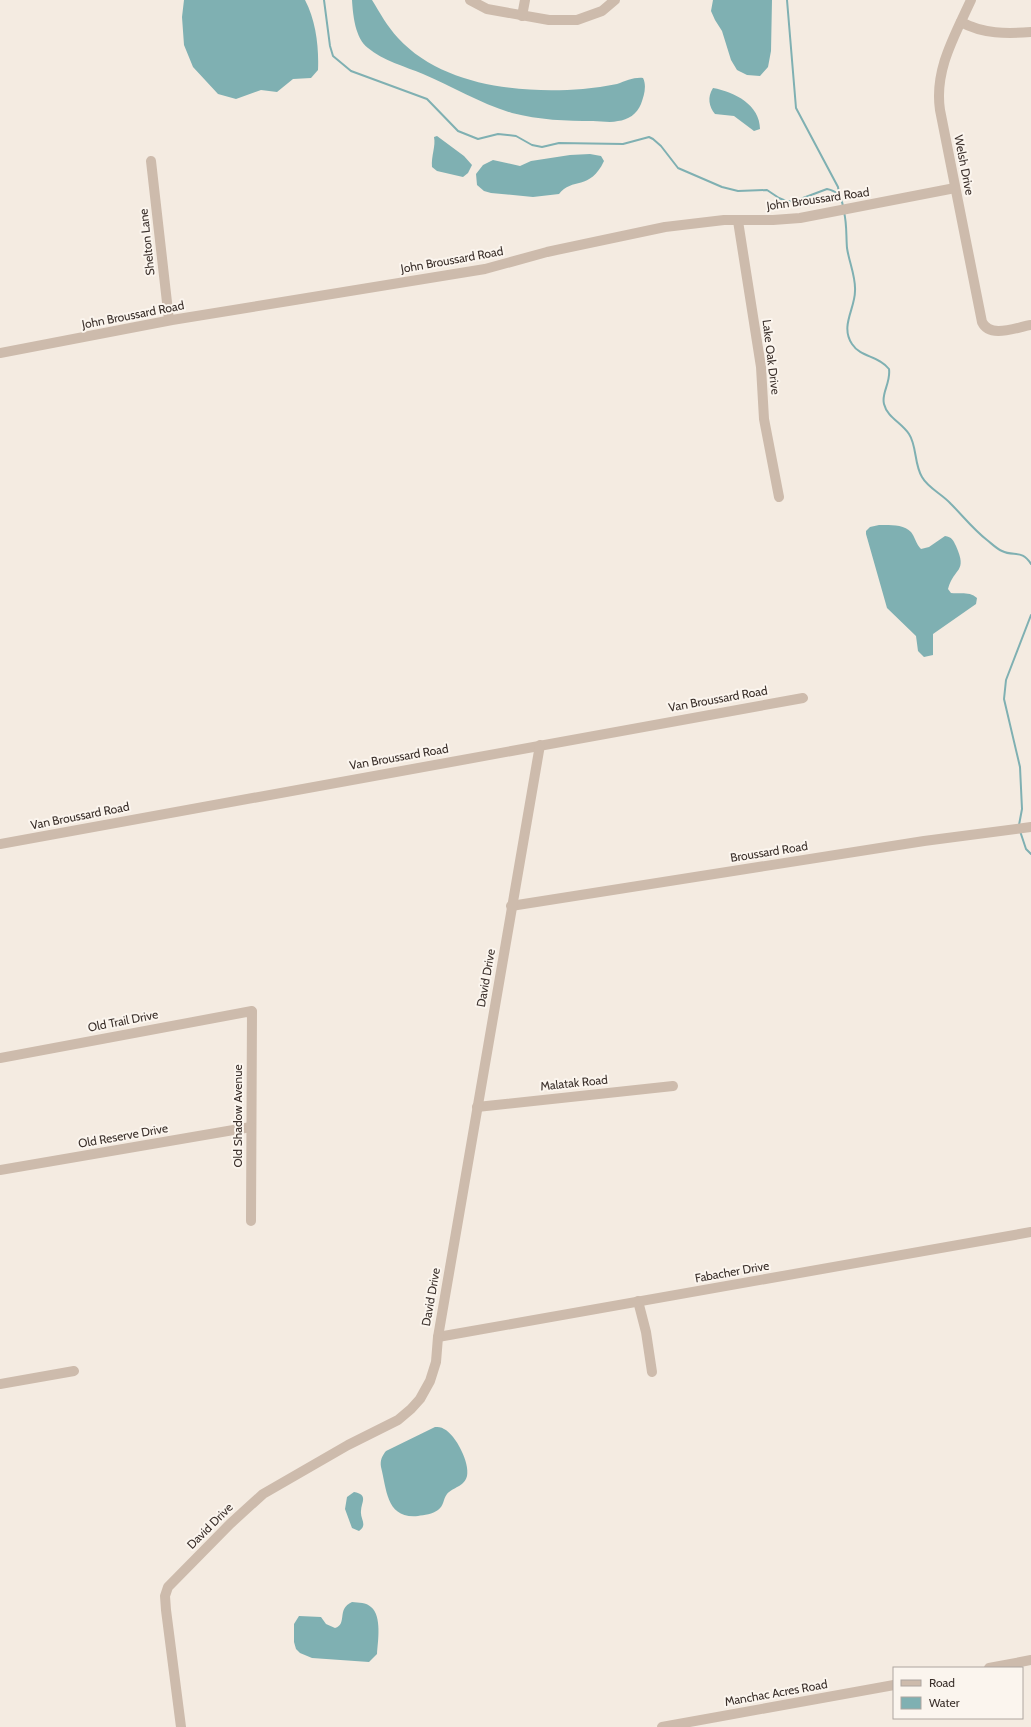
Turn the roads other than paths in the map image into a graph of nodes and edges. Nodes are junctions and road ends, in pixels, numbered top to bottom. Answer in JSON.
{"nodes":[{"id":1,"x":470,"y":0,"type":"edge"},
{"id":2,"x":525,"y":0,"type":"edge"},
{"id":3,"x":615,"y":0,"type":"edge"},
{"id":4,"x":971,"y":0,"type":"edge"},
{"id":5,"x":522,"y":16,"type":"junction"},
{"id":6,"x":961,"y":22,"type":"junction"},
{"id":7,"x":1031,"y":32,"type":"edge"},
{"id":8,"x":151,"y":161,"type":"dead end"},
{"id":9,"x":955,"y":188,"type":"junction"},
{"id":10,"x":738,"y":220,"type":"junction"},
{"id":11,"x":169,"y":320,"type":"junction"},
{"id":12,"x":1031,"y":325,"type":"edge"},
{"id":13,"x":0,"y":353,"type":"edge"},
{"id":14,"x":779,"y":497,"type":"dead end"},
{"id":15,"x":803,"y":698,"type":"dead end"},
{"id":16,"x":540,"y":745,"type":"junction"},
{"id":17,"x":1030,"y":828,"type":"edge"},
{"id":18,"x":0,"y":844,"type":"edge"},
{"id":19,"x":511,"y":906,"type":"junction"},
{"id":20,"x":252,"y":1010,"type":"joint"},
{"id":21,"x":0,"y":1058,"type":"edge"},
{"id":22,"x":673,"y":1086,"type":"dead end"},
{"id":23,"x":477,"y":1107,"type":"junction"},
{"id":24,"x":251,"y":1127,"type":"junction"},
{"id":25,"x":0,"y":1170,"type":"edge"},
{"id":26,"x":251,"y":1221,"type":"dead end"},
{"id":27,"x":1031,"y":1232,"type":"edge"},
{"id":28,"x":638,"y":1301,"type":"junction"},
{"id":29,"x":438,"y":1337,"type":"junction"},
{"id":30,"x":74,"y":1371,"type":"dead end"},
{"id":31,"x":652,"y":1372,"type":"dead end"},
{"id":32,"x":0,"y":1384,"type":"edge"},
{"id":33,"x":1031,"y":1660,"type":"edge"},
{"id":34,"x":993,"y":1667,"type":"edge"},
{"id":35,"x":893,"y":1685,"type":"edge"},
{"id":36,"x":181,"y":1727,"type":"edge"},
{"id":37,"x":662,"y":1727,"type":"edge"}],
"edges":[{"from":1,"to":5,"type":"street"},
{"from":2,"to":5,"type":"street"},
{"from":3,"to":5,"type":"street"},
{"from":4,"to":6,"type":"street","name":"Welsh Drive"},
{"from":6,"to":7,"type":"street"},
{"from":6,"to":9,"type":"street","name":"Welsh Drive"},
{"from":8,"to":11,"type":"street","name":"Shelton Lane"},
{"from":9,"to":10,"type":"street","name":"John Broussard Road"},
{"from":9,"to":12,"type":"street","name":"Welsh Drive"},
{"from":10,"to":11,"type":"street","name":"John Broussard Road"},
{"from":10,"to":14,"type":"street","name":"Lake Oak Drive"},
{"from":11,"to":13,"type":"street","name":"John Broussard Road"},
{"from":15,"to":16,"type":"street","name":"Van Broussard Road"},
{"from":16,"to":18,"type":"street","name":"Van Broussard Road"},
{"from":16,"to":19,"type":"street","name":"David Drive"},
{"from":17,"to":19,"type":"street","name":"Broussard Road"},
{"from":19,"to":23,"type":"street","name":"David Drive"},
{"from":20,"to":21,"type":"street","name":"Old Trail Drive"},
{"from":20,"to":24,"type":"street","name":"Old Shadow Avenue"},
{"from":22,"to":23,"type":"street","name":"Malatak Road"},
{"from":23,"to":29,"type":"street","name":"David Drive"},
{"from":24,"to":25,"type":"street","name":"Old Reserve Drive"},
{"from":24,"to":26,"type":"street","name":"Old Shadow Avenue"},
{"from":27,"to":28,"type":"street","name":"Fabacher Drive"},
{"from":28,"to":29,"type":"street","name":"Fabacher Drive"},
{"from":28,"to":31,"type":"street"},
{"from":29,"to":36,"type":"street","name":"David Drive"},
{"from":30,"to":32,"type":"street"},
{"from":33,"to":34,"type":"street"},
{"from":35,"to":37,"type":"street","name":"Manchac Acres Road"}]}
